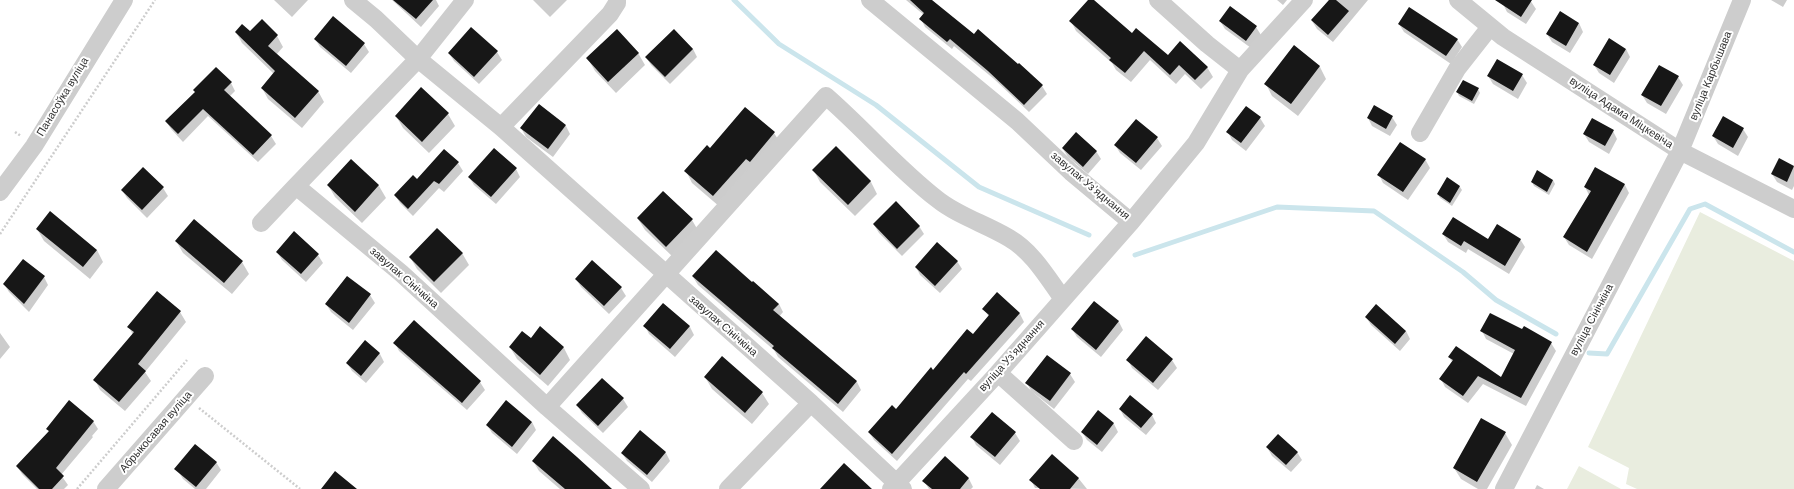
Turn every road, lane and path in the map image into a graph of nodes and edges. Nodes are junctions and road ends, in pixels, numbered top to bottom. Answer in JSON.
{"nodes":[{"id":1,"x":124,"y":0,"type":"edge"},
{"id":2,"x":155,"y":0,"type":"edge"},
{"id":3,"x":352,"y":0,"type":"edge"},
{"id":4,"x":465,"y":0,"type":"edge"},
{"id":5,"x":617,"y":0,"type":"edge"},
{"id":6,"x":870,"y":0,"type":"edge"},
{"id":7,"x":1158,"y":0,"type":"edge"},
{"id":8,"x":1304,"y":0,"type":"edge"},
{"id":9,"x":1458,"y":0,"type":"edge"},
{"id":10,"x":1742,"y":0,"type":"edge"},
{"id":11,"x":1490,"y":26,"type":"junction"},
{"id":12,"x":418,"y":59,"type":"junction"},
{"id":13,"x":1240,"y":70,"type":"junction"},
{"id":14,"x":500,"y":126,"type":"junction"},
{"id":15,"x":1420,"y":133,"type":"dead end"},
{"id":16,"x":1680,"y":151,"type":"junction"},
{"id":17,"x":296,"y":186,"type":"junction"},
{"id":18,"x":0,"y":192,"type":"edge"},
{"id":19,"x":1794,"y":209,"type":"edge"},
{"id":20,"x":1131,"y":222,"type":"junction"},
{"id":21,"x":261,"y":223,"type":"dead end"},
{"id":22,"x":0,"y":234,"type":"edge"},
{"id":23,"x":666,"y":275,"type":"junction"},
{"id":24,"x":1064,"y":299,"type":"junction"},
{"id":25,"x":187,"y":360,"type":"dead end"},
{"id":26,"x":998,"y":373,"type":"junction"},
{"id":27,"x":205,"y":376,"type":"dead end"},
{"id":28,"x":811,"y":403,"type":"junction"},
{"id":29,"x":197,"y":407,"type":"dead end"},
{"id":30,"x":547,"y":407,"type":"junction"},
{"id":31,"x":1074,"y":441,"type":"dead end"},
{"id":32,"x":897,"y":487,"type":"edge"},
{"id":33,"x":77,"y":489,"type":"edge"},
{"id":34,"x":106,"y":489,"type":"edge"},
{"id":35,"x":300,"y":489,"type":"edge"},
{"id":36,"x":641,"y":489,"type":"edge"},
{"id":37,"x":728,"y":489,"type":"edge"},
{"id":38,"x":1504,"y":489,"type":"edge"}],
"edges":[{"from":1,"to":18,"type":"street","name":"Панасоўка вуліца"},
{"from":2,"to":22,"type":"path"},
{"from":3,"to":12,"type":"street","name":"завулак Сінічкіна"},
{"from":4,"to":12,"type":"street"},
{"from":5,"to":14,"type":"street"},
{"from":6,"to":20,"type":"street","name":"завулак Узʼяднання"},
{"from":7,"to":13,"type":"street"},
{"from":8,"to":13,"type":"street","name":"завулак Узʼяднання"},
{"from":9,"to":11,"type":"street","name":"вуліца Адама Міцкевіча"},
{"from":10,"to":16,"type":"street","name":"вуліца Карбышава"},
{"from":11,"to":15,"type":"street"},
{"from":11,"to":16,"type":"street","name":"вуліца Адама Міцкевіча"},
{"from":12,"to":14,"type":"street","name":"завулак Сінічкіна"},
{"from":12,"to":17,"type":"street"},
{"from":13,"to":20,"type":"street","name":"завулак Узʼяднання"},
{"from":14,"to":23,"type":"street","name":"завулак Сінічкіна"},
{"from":16,"to":19,"type":"street","name":"вуліца Адама Міцкевіча"},
{"from":16,"to":38,"type":"street","name":"вуліца Сінічкіна"},
{"from":17,"to":21,"type":"street"},
{"from":17,"to":30,"type":"street","name":"завулак Сінічкіна"},
{"from":20,"to":24,"type":"street","name":"вуліца Узʼяднання"},
{"from":23,"to":24,"type":"street"},
{"from":23,"to":28,"type":"street","name":"завулак Сінічкіна"},
{"from":23,"to":30,"type":"street"},
{"from":24,"to":26,"type":"street","name":"вуліца Узʼяднання"},
{"from":25,"to":33,"type":"path"},
{"from":26,"to":31,"type":"street"},
{"from":26,"to":32,"type":"street","name":"вуліца Узʼяднання"},
{"from":27,"to":34,"type":"street","name":"Абрыкосавая вуліца"},
{"from":28,"to":32,"type":"street","name":"завулак Сінічкіна"},
{"from":28,"to":37,"type":"street"},
{"from":29,"to":35,"type":"path"},
{"from":30,"to":36,"type":"street","name":"завулак Сінічкіна"}]}
